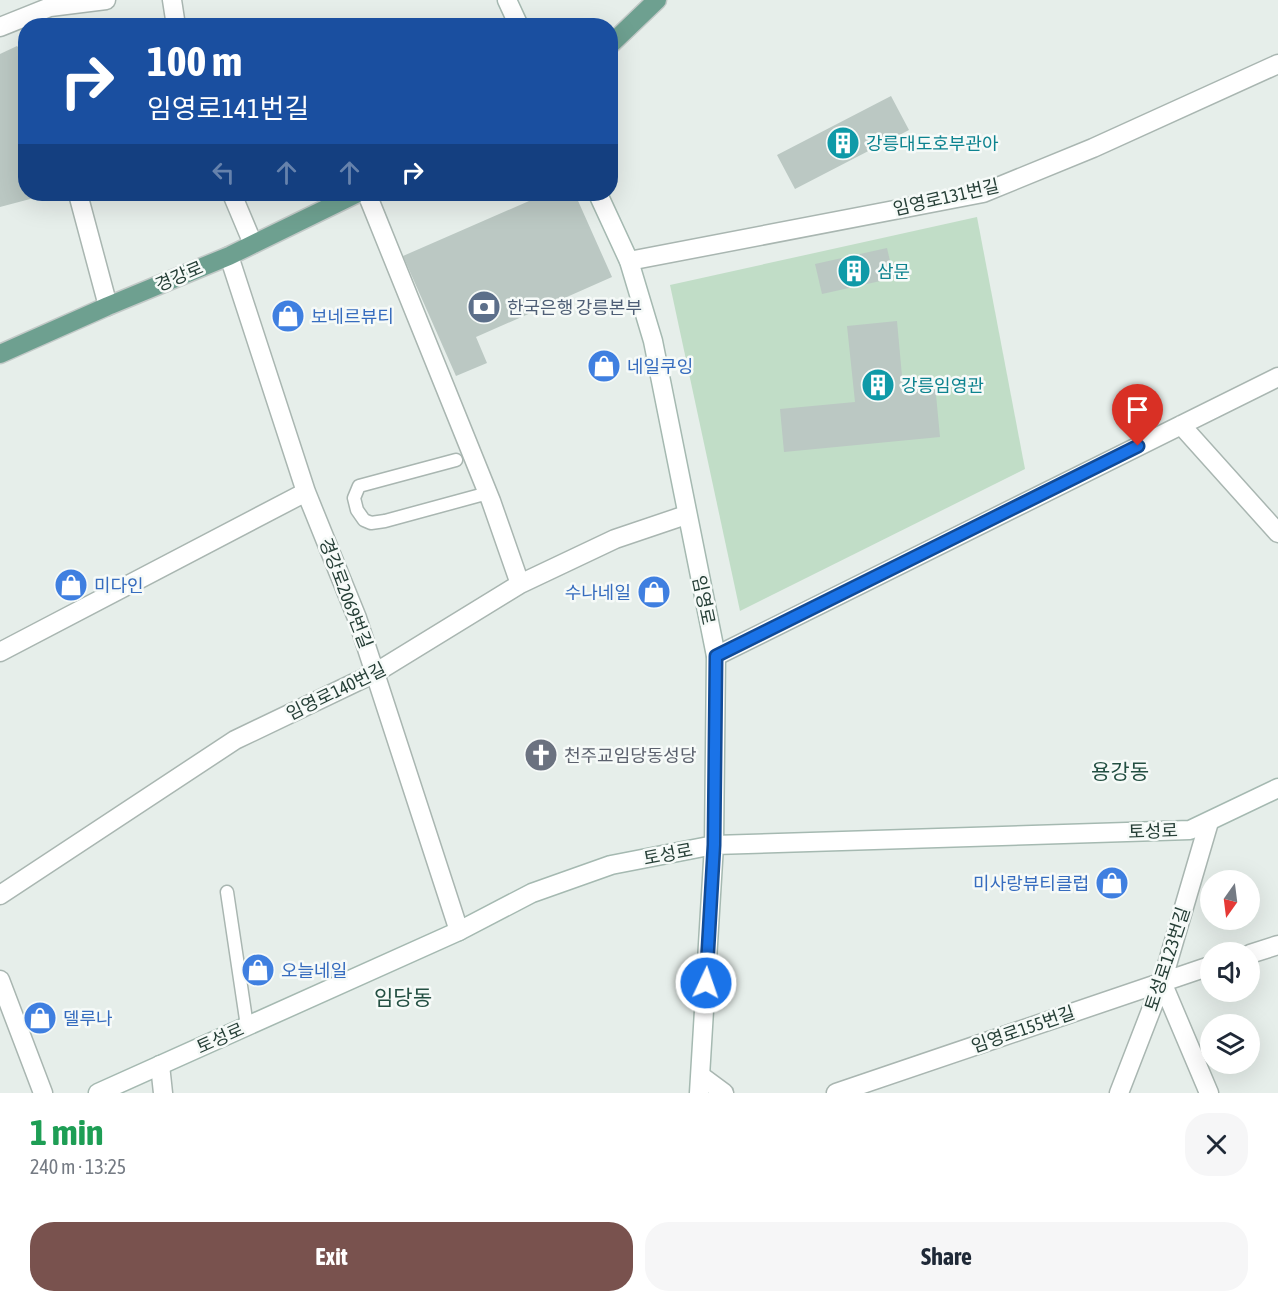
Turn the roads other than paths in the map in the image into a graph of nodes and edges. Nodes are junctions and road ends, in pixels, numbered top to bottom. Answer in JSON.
{"nodes":[{"id":1,"x":106,"y":0,"type":"edge"},
{"id":2,"x":172,"y":0,"type":"edge"},
{"id":3,"x":507,"y":0,"type":"edge"},
{"id":4,"x":657,"y":0,"type":"edge"},
{"id":5,"x":49,"y":3,"type":"edge"},
{"id":6,"x":18,"y":18,"type":"edge"},
{"id":7,"x":18,"y":18,"type":"edge"},
{"id":8,"x":50,"y":18,"type":"edge"},
{"id":9,"x":175,"y":18,"type":"edge"},
{"id":10,"x":515,"y":18,"type":"edge"},
{"id":11,"x":0,"y":27,"type":"edge"},
{"id":12,"x":618,"y":37,"type":"edge"},
{"id":13,"x":1278,"y":64,"type":"edge"},
{"id":14,"x":80,"y":201,"type":"edge"},
{"id":15,"x":235,"y":201,"type":"edge"},
{"id":16,"x":342,"y":201,"type":"edge"},
{"id":17,"x":370,"y":201,"type":"edge"},
{"id":18,"x":601,"y":201,"type":"edge"},
{"id":19,"x":253,"y":244,"type":"junction"},
{"id":20,"x":229,"y":256,"type":"junction"},
{"id":21,"x":629,"y":261,"type":"junction"},
{"id":22,"x":108,"y":306,"type":"junction"},
{"id":23,"x":0,"y":354,"type":"edge"},
{"id":24,"x":1278,"y":377,"type":"edge"},
{"id":25,"x":1181,"y":425,"type":"junction"},
{"id":26,"x":456,"y":460,"type":"dead end"},
{"id":27,"x":306,"y":492,"type":"junction"},
{"id":28,"x":488,"y":493,"type":"junction"},
{"id":29,"x":686,"y":515,"type":"junction"},
{"id":30,"x":1278,"y":533,"type":"edge"},
{"id":31,"x":520,"y":584,"type":"junction"},
{"id":32,"x":0,"y":652,"type":"edge"},
{"id":33,"x":716,"y":656,"type":"junction"},
{"id":34,"x":375,"y":673,"type":"junction"},
{"id":35,"x":1278,"y":788,"type":"edge"},
{"id":36,"x":1209,"y":822,"type":"junction"},
{"id":37,"x":714,"y":845,"type":"junction"},
{"id":38,"x":227,"y":892,"type":"dead end"},
{"id":39,"x":0,"y":895,"type":"edge"},
{"id":40,"x":459,"y":932,"type":"junction"},
{"id":41,"x":1278,"y":945,"type":"edge"},
{"id":42,"x":1260,"y":951,"type":"edge"},
{"id":43,"x":1200,"y":969,"type":"edge"},
{"id":44,"x":0,"y":980,"type":"edge"},
{"id":45,"x":1162,"y":982,"type":"junction"},
{"id":46,"x":247,"y":1026,"type":"junction"},
{"id":47,"x":160,"y":1065,"type":"junction"},
{"id":48,"x":700,"y":1084,"type":"edge"},
{"id":49,"x":43,"y":1093,"type":"edge"},
{"id":50,"x":98,"y":1093,"type":"edge"},
{"id":51,"x":163,"y":1093,"type":"edge"},
{"id":52,"x":711,"y":1093,"type":"edge"},
{"id":53,"x":724,"y":1093,"type":"edge"},
{"id":54,"x":836,"y":1093,"type":"edge"},
{"id":55,"x":1119,"y":1093,"type":"edge"},
{"id":56,"x":1209,"y":1093,"type":"edge"}],
"edges":[{"from":1,"to":5,"type":"street"},
{"from":2,"to":9,"type":"street"},
{"from":3,"to":10,"type":"street"},
{"from":4,"to":12,"type":"main road"},
{"from":5,"to":7,"type":"street"},
{"from":5,"to":8,"type":"street"},
{"from":6,"to":11,"type":"street"},
{"from":13,"to":21,"type":"street","name":"임영로131번길"},
{"from":14,"to":22,"type":"street"},
{"from":15,"to":19,"type":"street"},
{"from":16,"to":19,"type":"main road","name":"경강로"},
{"from":17,"to":28,"type":"street"},
{"from":18,"to":21,"type":"street","name":"임영로"},
{"from":19,"to":20,"type":"main road","name":"경강로"},
{"from":20,"to":22,"type":"main road","name":"경강로"},
{"from":20,"to":27,"type":"street","name":"경강로2069번길"},
{"from":21,"to":29,"type":"street","name":"임영로"},
{"from":22,"to":23,"type":"main road","name":"경강로"},
{"from":24,"to":25,"type":"street"},
{"from":25,"to":30,"type":"street"},
{"from":25,"to":33,"type":"street"},
{"from":26,"to":28,"type":"lane"},
{"from":27,"to":32,"type":"street"},
{"from":27,"to":34,"type":"street","name":"경강로2069번길"},
{"from":28,"to":31,"type":"street"},
{"from":29,"to":31,"type":"street","name":"임영로140번길"},
{"from":29,"to":33,"type":"street","name":"임영로"},
{"from":31,"to":34,"type":"street","name":"임영로140번길"},
{"from":33,"to":37,"type":"street","name":"임영로"},
{"from":34,"to":39,"type":"street","name":"임영로140번길"},
{"from":34,"to":40,"type":"street","name":"경강로2069번길"},
{"from":35,"to":36,"type":"street","name":"토성로"},
{"from":36,"to":37,"type":"street","name":"토성로"},
{"from":36,"to":45,"type":"street","name":"토성로123번길"},
{"from":37,"to":40,"type":"street","name":"토성로"},
{"from":37,"to":48,"type":"street","name":"임영로"},
{"from":38,"to":46,"type":"lane"},
{"from":40,"to":46,"type":"street","name":"토성로"},
{"from":41,"to":42,"type":"street"},
{"from":43,"to":45,"type":"street","name":"임영로155번길"},
{"from":44,"to":49,"type":"street"},
{"from":45,"to":54,"type":"street","name":"임영로155번길"},
{"from":45,"to":55,"type":"street","name":"토성로123번길"},
{"from":45,"to":56,"type":"street"},
{"from":46,"to":47,"type":"street","name":"토성로"},
{"from":47,"to":50,"type":"street","name":"토성로"},
{"from":47,"to":51,"type":"street"},
{"from":48,"to":52,"type":"street"},
{"from":48,"to":53,"type":"street"}]}
